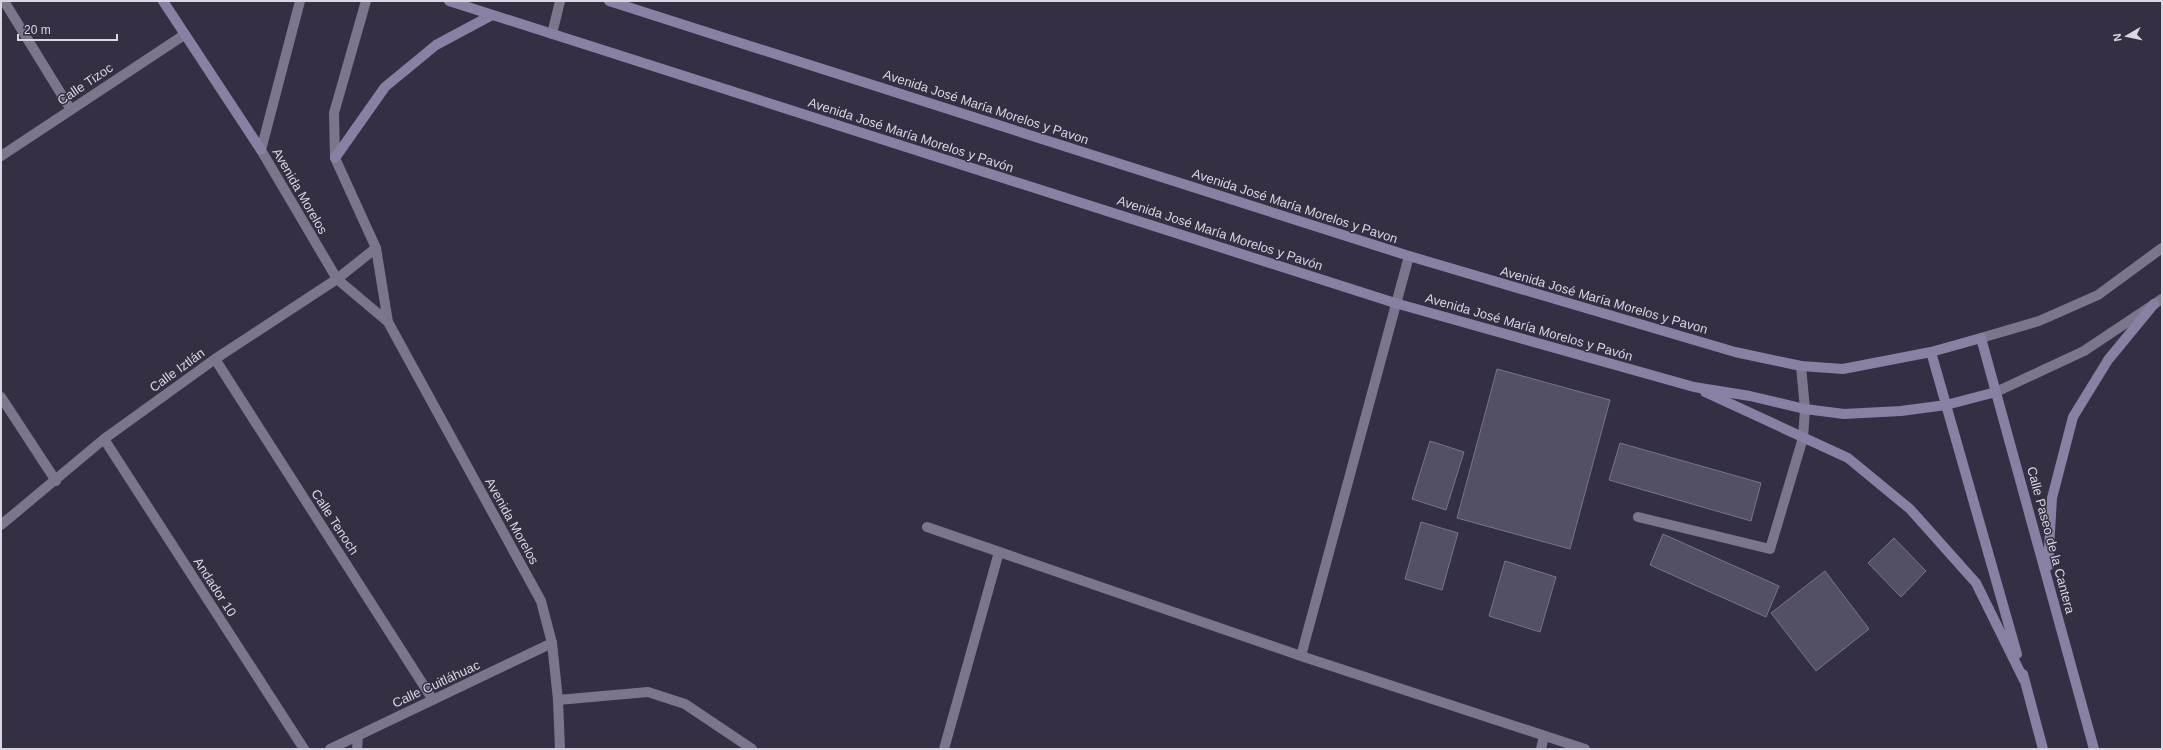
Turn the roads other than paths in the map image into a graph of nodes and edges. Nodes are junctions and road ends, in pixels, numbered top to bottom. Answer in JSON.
{"nodes":[{"id":1,"x":4,"y":1,"type":"edge"},
{"id":2,"x":163,"y":1,"type":"edge"},
{"id":3,"x":300,"y":1,"type":"edge"},
{"id":4,"x":366,"y":1,"type":"edge"},
{"id":5,"x":448,"y":1,"type":"edge"},
{"id":6,"x":560,"y":1,"type":"edge"},
{"id":7,"x":609,"y":1,"type":"edge"},
{"id":8,"x":492,"y":15,"type":"junction"},
{"id":9,"x":184,"y":34,"type":"junction"},
{"id":10,"x":552,"y":34,"type":"junction"},
{"id":11,"x":71,"y":110,"type":"junction"},
{"id":12,"x":261,"y":150,"type":"junction"},
{"id":13,"x":1,"y":156,"type":"edge"},
{"id":14,"x":335,"y":158,"type":"junction"},
{"id":15,"x":376,"y":248,"type":"junction"},
{"id":16,"x":2162,"y":248,"type":"edge"},
{"id":17,"x":1409,"y":256,"type":"junction"},
{"id":18,"x":337,"y":279,"type":"junction"},
{"id":19,"x":2158,"y":301,"type":"edge"},
{"id":20,"x":1395,"y":303,"type":"junction"},
{"id":21,"x":388,"y":322,"type":"junction"},
{"id":22,"x":1981,"y":338,"type":"junction"},
{"id":23,"x":1932,"y":352,"type":"junction"},
{"id":24,"x":215,"y":359,"type":"junction"},
{"id":25,"x":1801,"y":366,"type":"junction"},
{"id":26,"x":1694,"y":387,"type":"junction"},
{"id":27,"x":1996,"y":392,"type":"junction"},
{"id":28,"x":1,"y":397,"type":"edge"},
{"id":29,"x":1946,"y":405,"type":"junction"},
{"id":30,"x":1805,"y":409,"type":"junction"},
{"id":31,"x":1803,"y":438,"type":"junction"},
{"id":32,"x":104,"y":439,"type":"junction"},
{"id":33,"x":56,"y":481,"type":"junction"},
{"id":34,"x":1638,"y":517,"type":"dead end"},
{"id":35,"x":1,"y":525,"type":"edge"},
{"id":36,"x":927,"y":527,"type":"dead end"},
{"id":37,"x":999,"y":552,"type":"junction"},
{"id":38,"x":2047,"y":574,"type":"junction"},
{"id":39,"x":552,"y":643,"type":"junction"},
{"id":40,"x":1301,"y":656,"type":"junction"},
{"id":41,"x":2024,"y":680,"type":"junction"},
{"id":42,"x":433,"y":700,"type":"junction"},
{"id":43,"x":558,"y":700,"type":"junction"},
{"id":44,"x":358,"y":736,"type":"junction"},
{"id":45,"x":1544,"y":736,"type":"junction"},
{"id":46,"x":304,"y":749,"type":"edge"},
{"id":47,"x":330,"y":749,"type":"edge"},
{"id":48,"x":357,"y":749,"type":"edge"},
{"id":49,"x":560,"y":749,"type":"edge"},
{"id":50,"x":752,"y":749,"type":"edge"},
{"id":51,"x":944,"y":749,"type":"edge"},
{"id":52,"x":1541,"y":749,"type":"edge"},
{"id":53,"x":1585,"y":749,"type":"edge"},
{"id":54,"x":2043,"y":749,"type":"edge"},
{"id":55,"x":2094,"y":749,"type":"edge"}],
"edges":[{"from":1,"to":11,"type":"street"},
{"from":2,"to":9,"type":"main road"},
{"from":3,"to":12,"type":"street","name":"Avenida Morelos"},
{"from":4,"to":14,"type":"street","name":"Avenida Morelos"},
{"from":5,"to":8,"type":"main road","name":"Avenida José María Morelos y Pavón"},
{"from":6,"to":10,"type":"street"},
{"from":7,"to":17,"type":"main road","name":"Avenida José María Morelos y Pavon"},
{"from":8,"to":10,"type":"main road","name":"Avenida José María Morelos y Pavón"},
{"from":8,"to":14,"type":"main road"},
{"from":9,"to":11,"type":"street","name":"Calle Tizoc"},
{"from":9,"to":12,"type":"main road"},
{"from":10,"to":20,"type":"main road","name":"Avenida José María Morelos y Pavón"},
{"from":11,"to":13,"type":"street","name":"Calle Tizoc"},
{"from":12,"to":18,"type":"street","name":"Avenida Morelos"},
{"from":14,"to":15,"type":"street","name":"Avenida Morelos"},
{"from":15,"to":18,"type":"street","name":"Calle Iztlán"},
{"from":15,"to":21,"type":"street","name":"Avenida Morelos"},
{"from":16,"to":22,"type":"street"},
{"from":17,"to":20,"type":"street"},
{"from":17,"to":25,"type":"main road","name":"Avenida José María Morelos y Pavon"},
{"from":18,"to":21,"type":"street","name":"Avenida Morelos"},
{"from":18,"to":24,"type":"street","name":"Calle Iztlán"},
{"from":19,"to":27,"type":"street"},
{"from":19,"to":38,"type":"main road"},
{"from":20,"to":26,"type":"main road","name":"Avenida José María Morelos y Pavón"},
{"from":20,"to":40,"type":"street"},
{"from":21,"to":39,"type":"street","name":"Avenida Morelos"},
{"from":22,"to":23,"type":"main road","name":"Avenida José María Morelos y Pavon"},
{"from":22,"to":27,"type":"main road","name":"Calle Paseo de la Cantera"},
{"from":23,"to":25,"type":"main road","name":"Avenida José María Morelos y Pavon"},
{"from":23,"to":29,"type":"main road"},
{"from":24,"to":32,"type":"street","name":"Calle Iztlán"},
{"from":24,"to":42,"type":"street","name":"Calle Tenoch"},
{"from":25,"to":30,"type":"street"},
{"from":26,"to":30,"type":"main road","name":"Avenida José María Morelos y Pavón"},
{"from":26,"to":31,"type":"main road"},
{"from":27,"to":29,"type":"main road","name":"Avenida José María Morelos y Pavón"},
{"from":27,"to":38,"type":"main road","name":"Calle Paseo de la Cantera"},
{"from":28,"to":33,"type":"street"},
{"from":29,"to":30,"type":"main road","name":"Avenida José María Morelos y Pavón"},
{"from":29,"to":41,"type":"main road"},
{"from":30,"to":31,"type":"street"},
{"from":31,"to":34,"type":"street"},
{"from":31,"to":41,"type":"main road"},
{"from":32,"to":33,"type":"street","name":"Calle Iztlán"},
{"from":32,"to":46,"type":"street","name":"Andador 10"},
{"from":33,"to":35,"type":"street","name":"Calle Iztlán"},
{"from":36,"to":37,"type":"street"},
{"from":37,"to":40,"type":"street"},
{"from":37,"to":51,"type":"street"},
{"from":38,"to":55,"type":"main road","name":"Calle Paseo de la Cantera"},
{"from":39,"to":42,"type":"street","name":"Calle Cuitláhuac"},
{"from":39,"to":43,"type":"street","name":"Avenida Morelos"},
{"from":40,"to":45,"type":"street"},
{"from":41,"to":54,"type":"main road"},
{"from":42,"to":44,"type":"street","name":"Calle Cuitláhuac"},
{"from":43,"to":49,"type":"street","name":"Avenida Morelos"},
{"from":43,"to":50,"type":"street"},
{"from":44,"to":47,"type":"street","name":"Calle Cuitláhuac"},
{"from":44,"to":48,"type":"street"},
{"from":45,"to":52,"type":"street"},
{"from":45,"to":53,"type":"street"}]}
